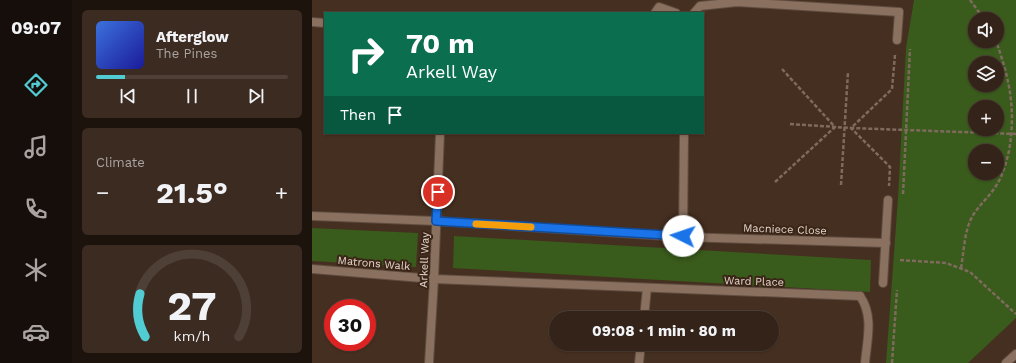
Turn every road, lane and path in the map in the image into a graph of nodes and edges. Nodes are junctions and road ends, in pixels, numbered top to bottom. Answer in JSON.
{"nodes":[{"id":1,"x":970,"y":0,"type":"edge"},
{"id":2,"x":658,"y":7,"type":"edge"},
{"id":3,"x":673,"y":12,"type":"edge"},
{"id":4,"x":695,"y":12,"type":"edge"},
{"id":5,"x":979,"y":12,"type":"edge"},
{"id":6,"x":312,"y":22,"type":"edge"},
{"id":7,"x":324,"y":23,"type":"edge"},
{"id":8,"x":897,"y":40,"type":"junction"},
{"id":9,"x":998,"y":48,"type":"edge"},
{"id":10,"x":782,"y":69,"type":"dead end"},
{"id":11,"x":848,"y":72,"type":"dead end"},
{"id":12,"x":790,"y":124,"type":"dead end"},
{"id":13,"x":835,"y":127,"type":"junction"},
{"id":14,"x":845,"y":128,"type":"junction"},
{"id":15,"x":851,"y":128,"type":"junction"},
{"id":16,"x":907,"y":130,"type":"junction"},
{"id":17,"x":440,"y":134,"type":"edge"},
{"id":18,"x":684,"y":134,"type":"edge"},
{"id":19,"x":1014,"y":134,"type":"edge"},
{"id":20,"x":775,"y":182,"type":"dead end"},
{"id":21,"x":841,"y":185,"type":"dead end"},
{"id":22,"x":888,"y":200,"type":"joint"},
{"id":23,"x":902,"y":201,"type":"dead end"},
{"id":24,"x":312,"y":216,"type":"edge"},
{"id":25,"x":436,"y":221,"type":"junction"},
{"id":26,"x":683,"y":236,"type":"junction"},
{"id":27,"x":886,"y":243,"type":"junction"},
{"id":28,"x":900,"y":252,"type":"dead end"},
{"id":29,"x":899,"y":260,"type":"junction"},
{"id":30,"x":899,"y":267,"type":"dead end"},
{"id":31,"x":961,"y":268,"type":"junction"},
{"id":32,"x":312,"y":269,"type":"edge"},
{"id":33,"x":434,"y":279,"type":"junction"},
{"id":34,"x":883,"y":283,"type":"dead end"},
{"id":35,"x":647,"y":288,"type":"junction"},
{"id":36,"x":897,"y":289,"type":"dead end"},
{"id":37,"x":645,"y":311,"type":"edge"},
{"id":38,"x":1016,"y":314,"type":"edge"},
{"id":39,"x":640,"y":351,"type":"edge"},
{"id":40,"x":1016,"y":354,"type":"edge"},
{"id":41,"x":429,"y":363,"type":"edge"},
{"id":42,"x":639,"y":363,"type":"edge"},
{"id":43,"x":865,"y":363,"type":"edge"},
{"id":44,"x":892,"y":363,"type":"edge"},
{"id":45,"x":1006,"y":363,"type":"edge"}],
"edges":[{"from":1,"to":5,"type":"path"},
{"from":2,"to":3,"type":"street"},
{"from":4,"to":8,"type":"street"},
{"from":6,"to":7,"type":"street"},
{"from":8,"to":15,"type":"path"},
{"from":8,"to":16,"type":"path"},
{"from":9,"to":19,"type":"path"},
{"from":10,"to":13,"type":"path"},
{"from":11,"to":14,"type":"path"},
{"from":12,"to":13,"type":"path"},
{"from":13,"to":14,"type":"path"},
{"from":13,"to":20,"type":"path"},
{"from":14,"to":15,"type":"path"},
{"from":14,"to":21,"type":"path"},
{"from":15,"to":16,"type":"path"},
{"from":15,"to":22,"type":"path"},
{"from":16,"to":19,"type":"path"},
{"from":16,"to":23,"type":"path"},
{"from":17,"to":25,"type":"street","name":"Arkell Way"},
{"from":18,"to":26,"type":"street"},
{"from":19,"to":31,"type":"path"},
{"from":22,"to":27,"type":"street"},
{"from":24,"to":25,"type":"street","name":"Macniece Close"},
{"from":25,"to":26,"type":"street","name":"Macniece Close"},
{"from":25,"to":33,"type":"street","name":"Arkell Way"},
{"from":26,"to":27,"type":"street","name":"Macniece Close"},
{"from":27,"to":34,"type":"street"},
{"from":28,"to":29,"type":"path"},
{"from":29,"to":30,"type":"path"},
{"from":29,"to":31,"type":"path"},
{"from":31,"to":38,"type":"path"},
{"from":32,"to":33,"type":"street","name":"Matrons Walk"},
{"from":33,"to":35,"type":"street","name":"Ward Place"},
{"from":33,"to":41,"type":"street","name":"Arkell Way"},
{"from":35,"to":37,"type":"street"},
{"from":35,"to":43,"type":"street","name":"Ward Place"},
{"from":36,"to":44,"type":"path"},
{"from":39,"to":42,"type":"street"},
{"from":40,"to":45,"type":"street"}]}
